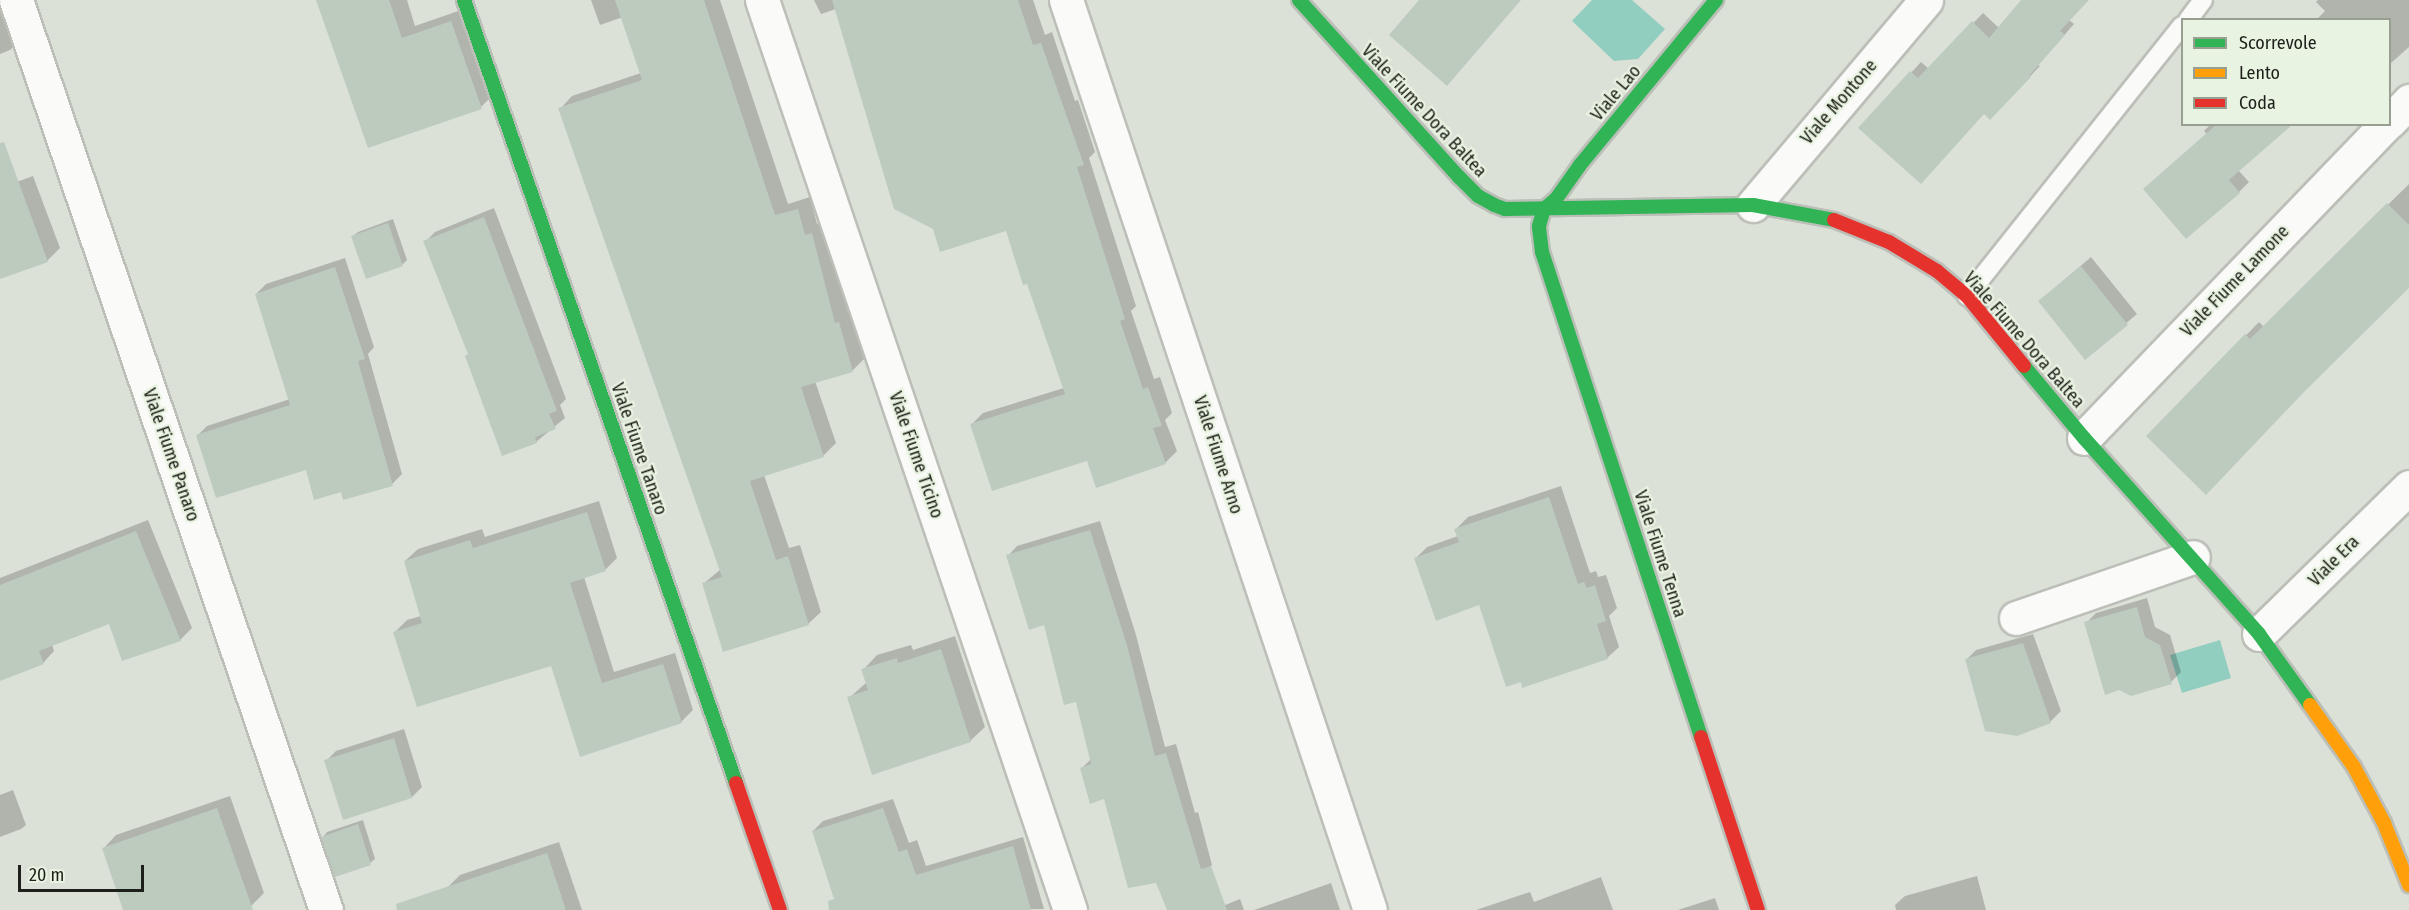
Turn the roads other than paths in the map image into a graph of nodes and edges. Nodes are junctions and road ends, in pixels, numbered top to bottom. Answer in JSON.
{"nodes":[{"id":1,"x":16,"y":0,"type":"edge"},
{"id":2,"x":464,"y":0,"type":"edge"},
{"id":3,"x":762,"y":0,"type":"edge"},
{"id":4,"x":1066,"y":0,"type":"edge"},
{"id":5,"x":1299,"y":0,"type":"edge"},
{"id":6,"x":1716,"y":0,"type":"edge"},
{"id":7,"x":1926,"y":0,"type":"edge"},
{"id":8,"x":2203,"y":0,"type":"edge"},
{"id":9,"x":2190,"y":18,"type":"edge"},
{"id":10,"x":2181,"y":27,"type":"edge"},
{"id":11,"x":2409,"y":101,"type":"edge"},
{"id":12,"x":2391,"y":120,"type":"edge"},
{"id":13,"x":2384,"y":126,"type":"edge"},
{"id":14,"x":1753,"y":205,"type":"junction"},
{"id":15,"x":1544,"y":209,"type":"junction"},
{"id":16,"x":1967,"y":296,"type":"junction"},
{"id":17,"x":2084,"y":438,"type":"junction"},
{"id":18,"x":2409,"y":487,"type":"edge"},
{"id":19,"x":2193,"y":557,"type":"junction"},
{"id":20,"x":2016,"y":618,"type":"dead end"},
{"id":21,"x":2259,"y":634,"type":"junction"},
{"id":22,"x":2409,"y":885,"type":"edge"},
{"id":23,"x":326,"y":910,"type":"edge"},
{"id":24,"x":780,"y":910,"type":"edge"},
{"id":25,"x":1070,"y":910,"type":"edge"},
{"id":26,"x":1370,"y":910,"type":"edge"},
{"id":27,"x":1758,"y":910,"type":"edge"}],
"edges":[{"from":1,"to":23,"type":"street","name":"Viale Fiume Panaro"},
{"from":2,"to":24,"type":"street","name":"Viale Fiume Tanaro"},
{"from":3,"to":25,"type":"street","name":"Viale Fiume Ticino"},
{"from":4,"to":26,"type":"street","name":"Viale Fiume Arno"},
{"from":5,"to":15,"type":"street","name":"Viale Fiume Dora Baltea"},
{"from":6,"to":15,"type":"street","name":"Viale Lao"},
{"from":7,"to":14,"type":"street","name":"Viale Montone"},
{"from":8,"to":9,"type":"lane"},
{"from":10,"to":16,"type":"lane"},
{"from":11,"to":12,"type":"street"},
{"from":13,"to":17,"type":"street","name":"Viale Fiume Lamone"},
{"from":14,"to":15,"type":"street","name":"Viale Fiume Dora Baltea"},
{"from":14,"to":16,"type":"street","name":"Viale Fiume Dora Baltea"},
{"from":15,"to":27,"type":"street","name":"Viale Fiume Tenna"},
{"from":16,"to":17,"type":"street","name":"Viale Fiume Dora Baltea"},
{"from":17,"to":19,"type":"street","name":"Viale Fiume Dora Baltea"},
{"from":18,"to":21,"type":"street","name":"Viale Era"},
{"from":19,"to":20,"type":"street"},
{"from":19,"to":21,"type":"street","name":"Viale Fiume Dora Baltea"},
{"from":21,"to":22,"type":"street","name":"Viale Fiume Dora Baltea"}]}
